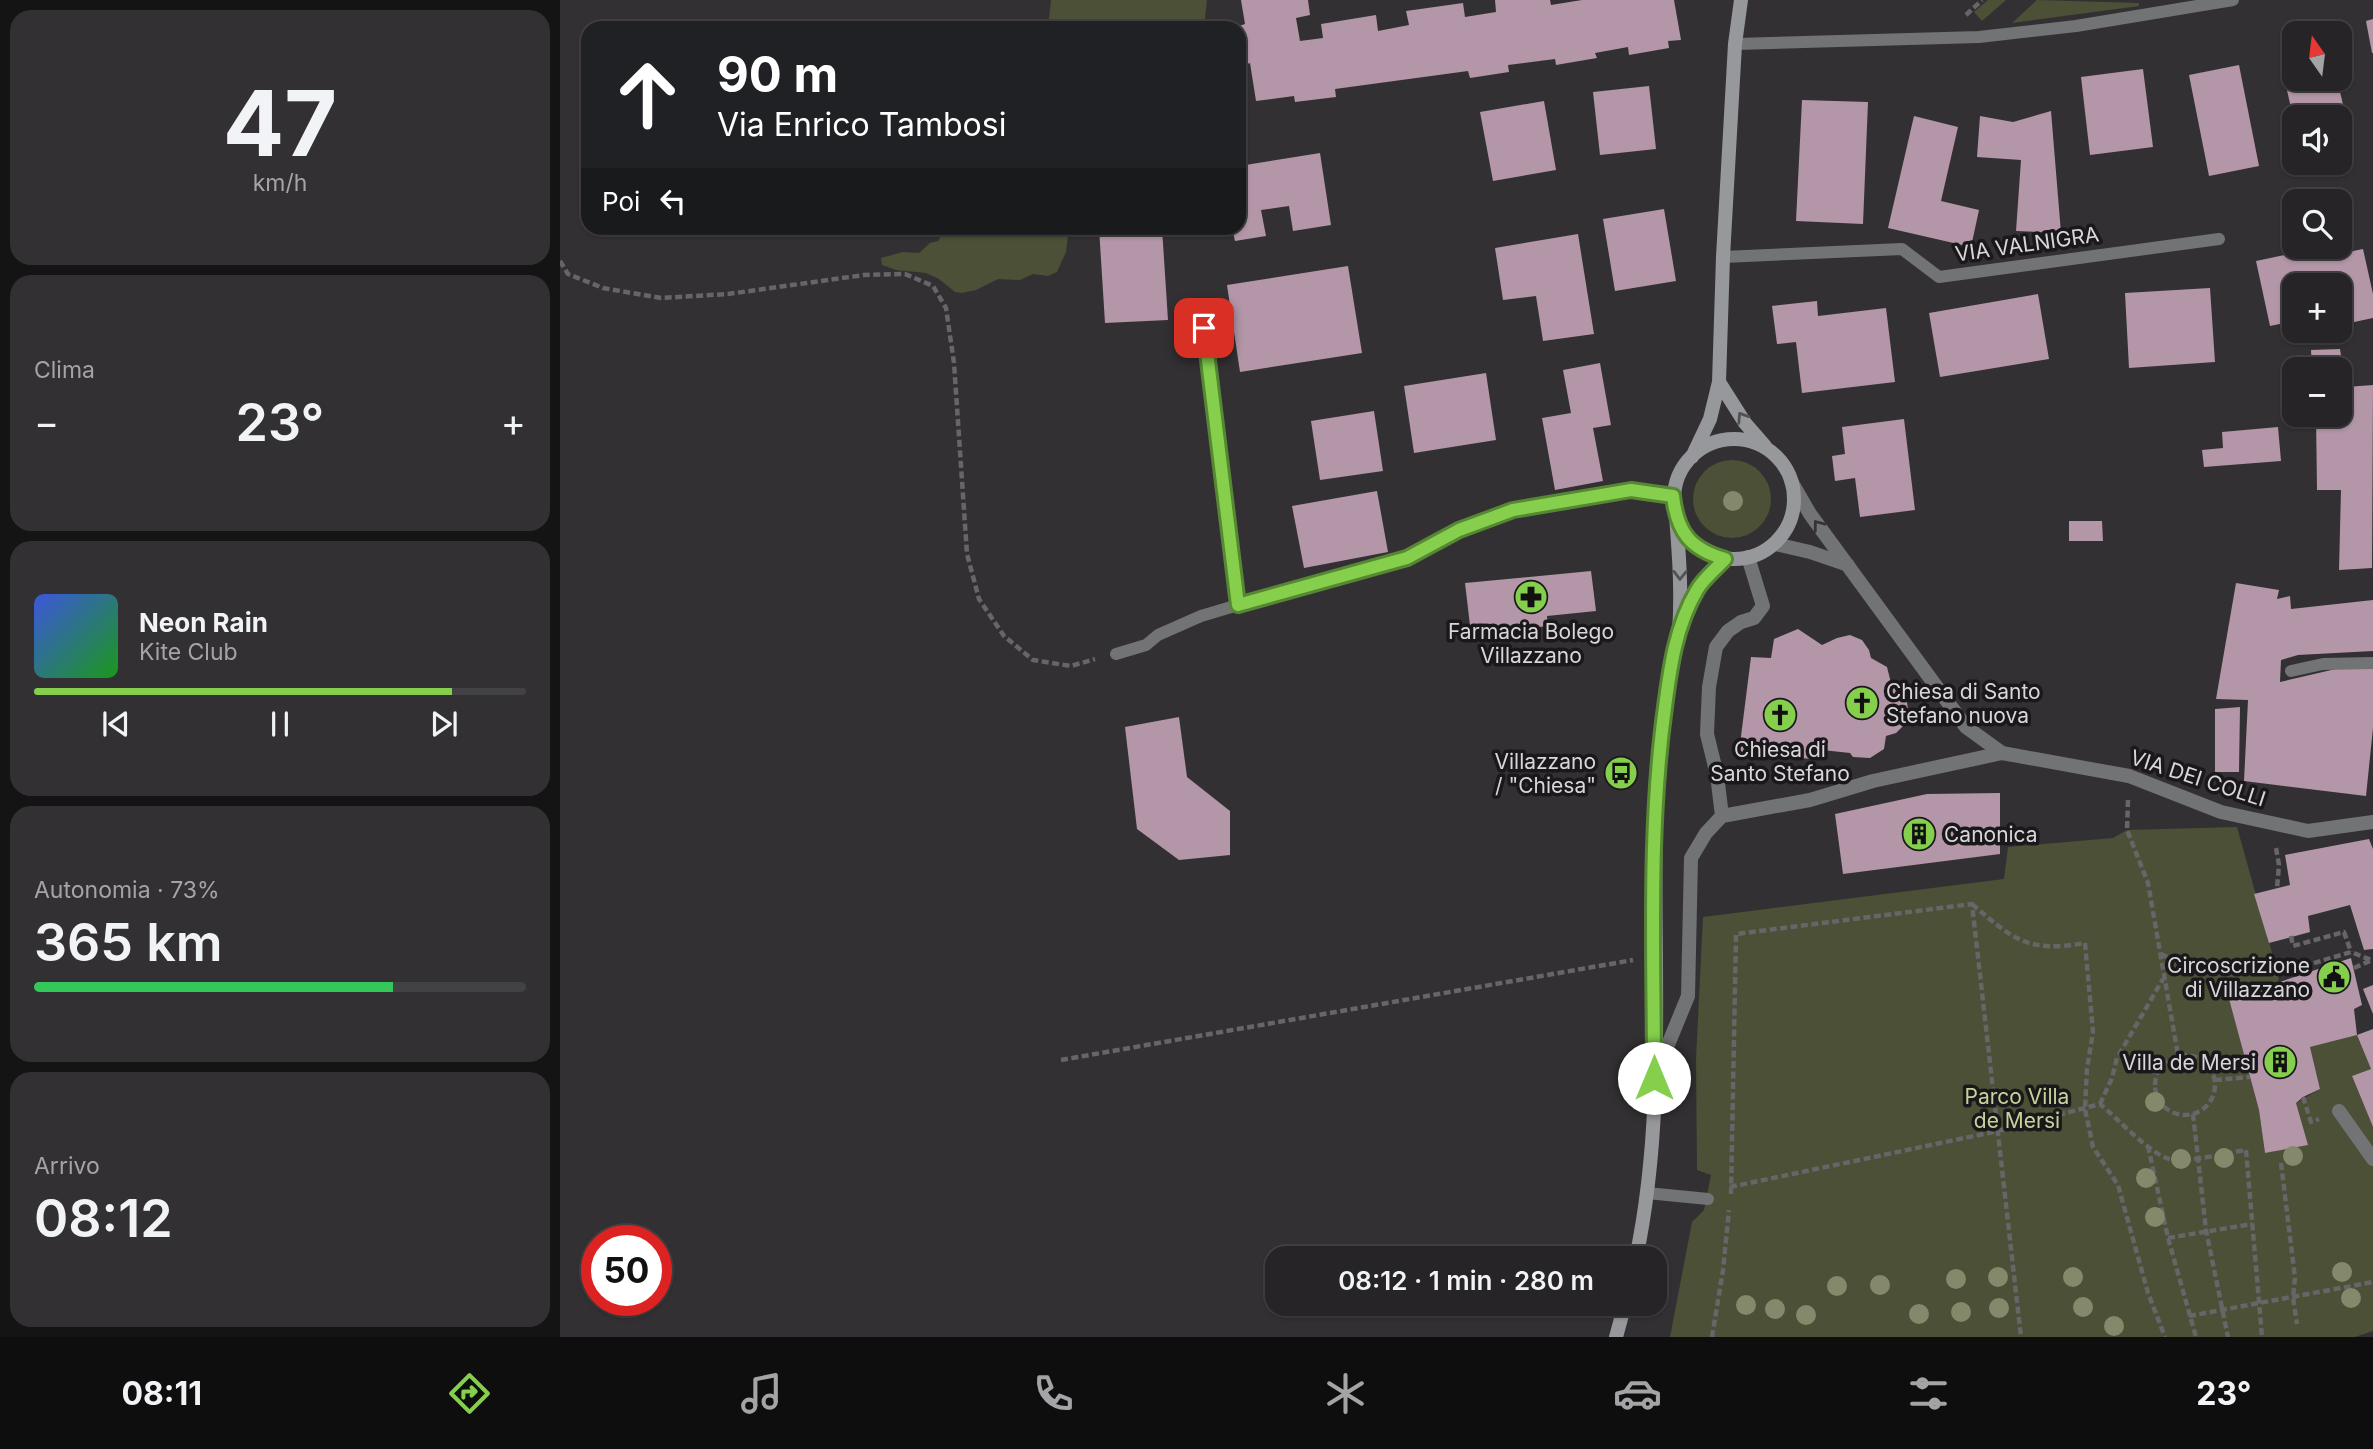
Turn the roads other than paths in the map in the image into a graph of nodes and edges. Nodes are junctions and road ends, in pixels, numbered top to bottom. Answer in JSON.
{"nodes":[{"id":1,"x":1741,"y":0,"type":"edge"},
{"id":2,"x":2233,"y":0,"type":"edge"},
{"id":3,"x":1735,"y":44,"type":"junction"},
{"id":4,"x":2219,"y":239,"type":"dead end"},
{"id":5,"x":1723,"y":257,"type":"junction"},
{"id":6,"x":1204,"y":328,"type":"dead end"},
{"id":7,"x":1719,"y":382,"type":"junction"},
{"id":8,"x":1768,"y":450,"type":"junction"},
{"id":9,"x":1692,"y":457,"type":"junction"},
{"id":10,"x":1791,"y":481,"type":"junction"},
{"id":11,"x":1673,"y":496,"type":"junction"},
{"id":12,"x":1676,"y":516,"type":"junction"},
{"id":13,"x":1775,"y":544,"type":"junction"},
{"id":14,"x":1748,"y":557,"type":"junction"},
{"id":15,"x":1725,"y":559,"type":"junction"},
{"id":16,"x":1849,"y":566,"type":"junction"},
{"id":17,"x":1238,"y":605,"type":"junction"},
{"id":18,"x":1679,"y":634,"type":"junction"},
{"id":19,"x":1116,"y":654,"type":"road end"},
{"id":20,"x":2373,"y":663,"type":"edge"},
{"id":21,"x":2291,"y":671,"type":"dead end"},
{"id":22,"x":2003,"y":753,"type":"junction"},
{"id":23,"x":1722,"y":816,"type":"junction"},
{"id":24,"x":2373,"y":822,"type":"edge"},
{"id":25,"x":1654,"y":1078,"type":"junction"},
{"id":26,"x":2339,"y":1111,"type":"dead end"},
{"id":27,"x":2373,"y":1159,"type":"edge"},
{"id":28,"x":1647,"y":1193,"type":"junction"},
{"id":29,"x":1708,"y":1199,"type":"road end"},
{"id":30,"x":1638,"y":1246,"type":"edge"},
{"id":31,"x":1622,"y":1316,"type":"edge"},
{"id":32,"x":1616,"y":1337,"type":"edge"}],
"edges":[{"from":1,"to":3,"type":"main road"},
{"from":2,"to":3,"type":"lane"},
{"from":3,"to":5,"type":"main road"},
{"from":4,"to":5,"type":"lane","name":"VIA VALNIGRA"},
{"from":5,"to":7,"type":"main road"},
{"from":6,"to":17,"type":"lane"},
{"from":8,"to":7,"type":"main road","one_way":true},
{"from":7,"to":9,"type":"main road"},
{"from":8,"to":9,"type":"main road"},
{"from":8,"to":10,"type":"main road"},
{"from":9,"to":11,"type":"main road"},
{"from":10,"to":13,"type":"main road"},
{"from":16,"to":10,"type":"street","name":"VIA DEI COLLI","one_way":true},
{"from":11,"to":12,"type":"main road"},
{"from":11,"to":17,"type":"street"},
{"from":12,"to":15,"type":"main road"},
{"from":12,"to":18,"type":"main road","one_way":true},
{"from":13,"to":14,"type":"main road"},
{"from":13,"to":16,"type":"street"},
{"from":14,"to":15,"type":"main road"},
{"from":14,"to":23,"type":"street"},
{"from":15,"to":18,"type":"main road"},
{"from":16,"to":22,"type":"street","name":"VIA DEI COLLI"},
{"from":17,"to":19,"type":"lane"},
{"from":18,"to":25,"type":"main road"},
{"from":20,"to":21,"type":"lane"},
{"from":22,"to":23,"type":"street"},
{"from":22,"to":24,"type":"street","name":"VIA DEI COLLI"},
{"from":23,"to":25,"type":"street"},
{"from":25,"to":28,"type":"main road"},
{"from":26,"to":27,"type":"street"},
{"from":28,"to":29,"type":"lane"},
{"from":28,"to":30,"type":"main road"},
{"from":31,"to":32,"type":"main road"}]}
